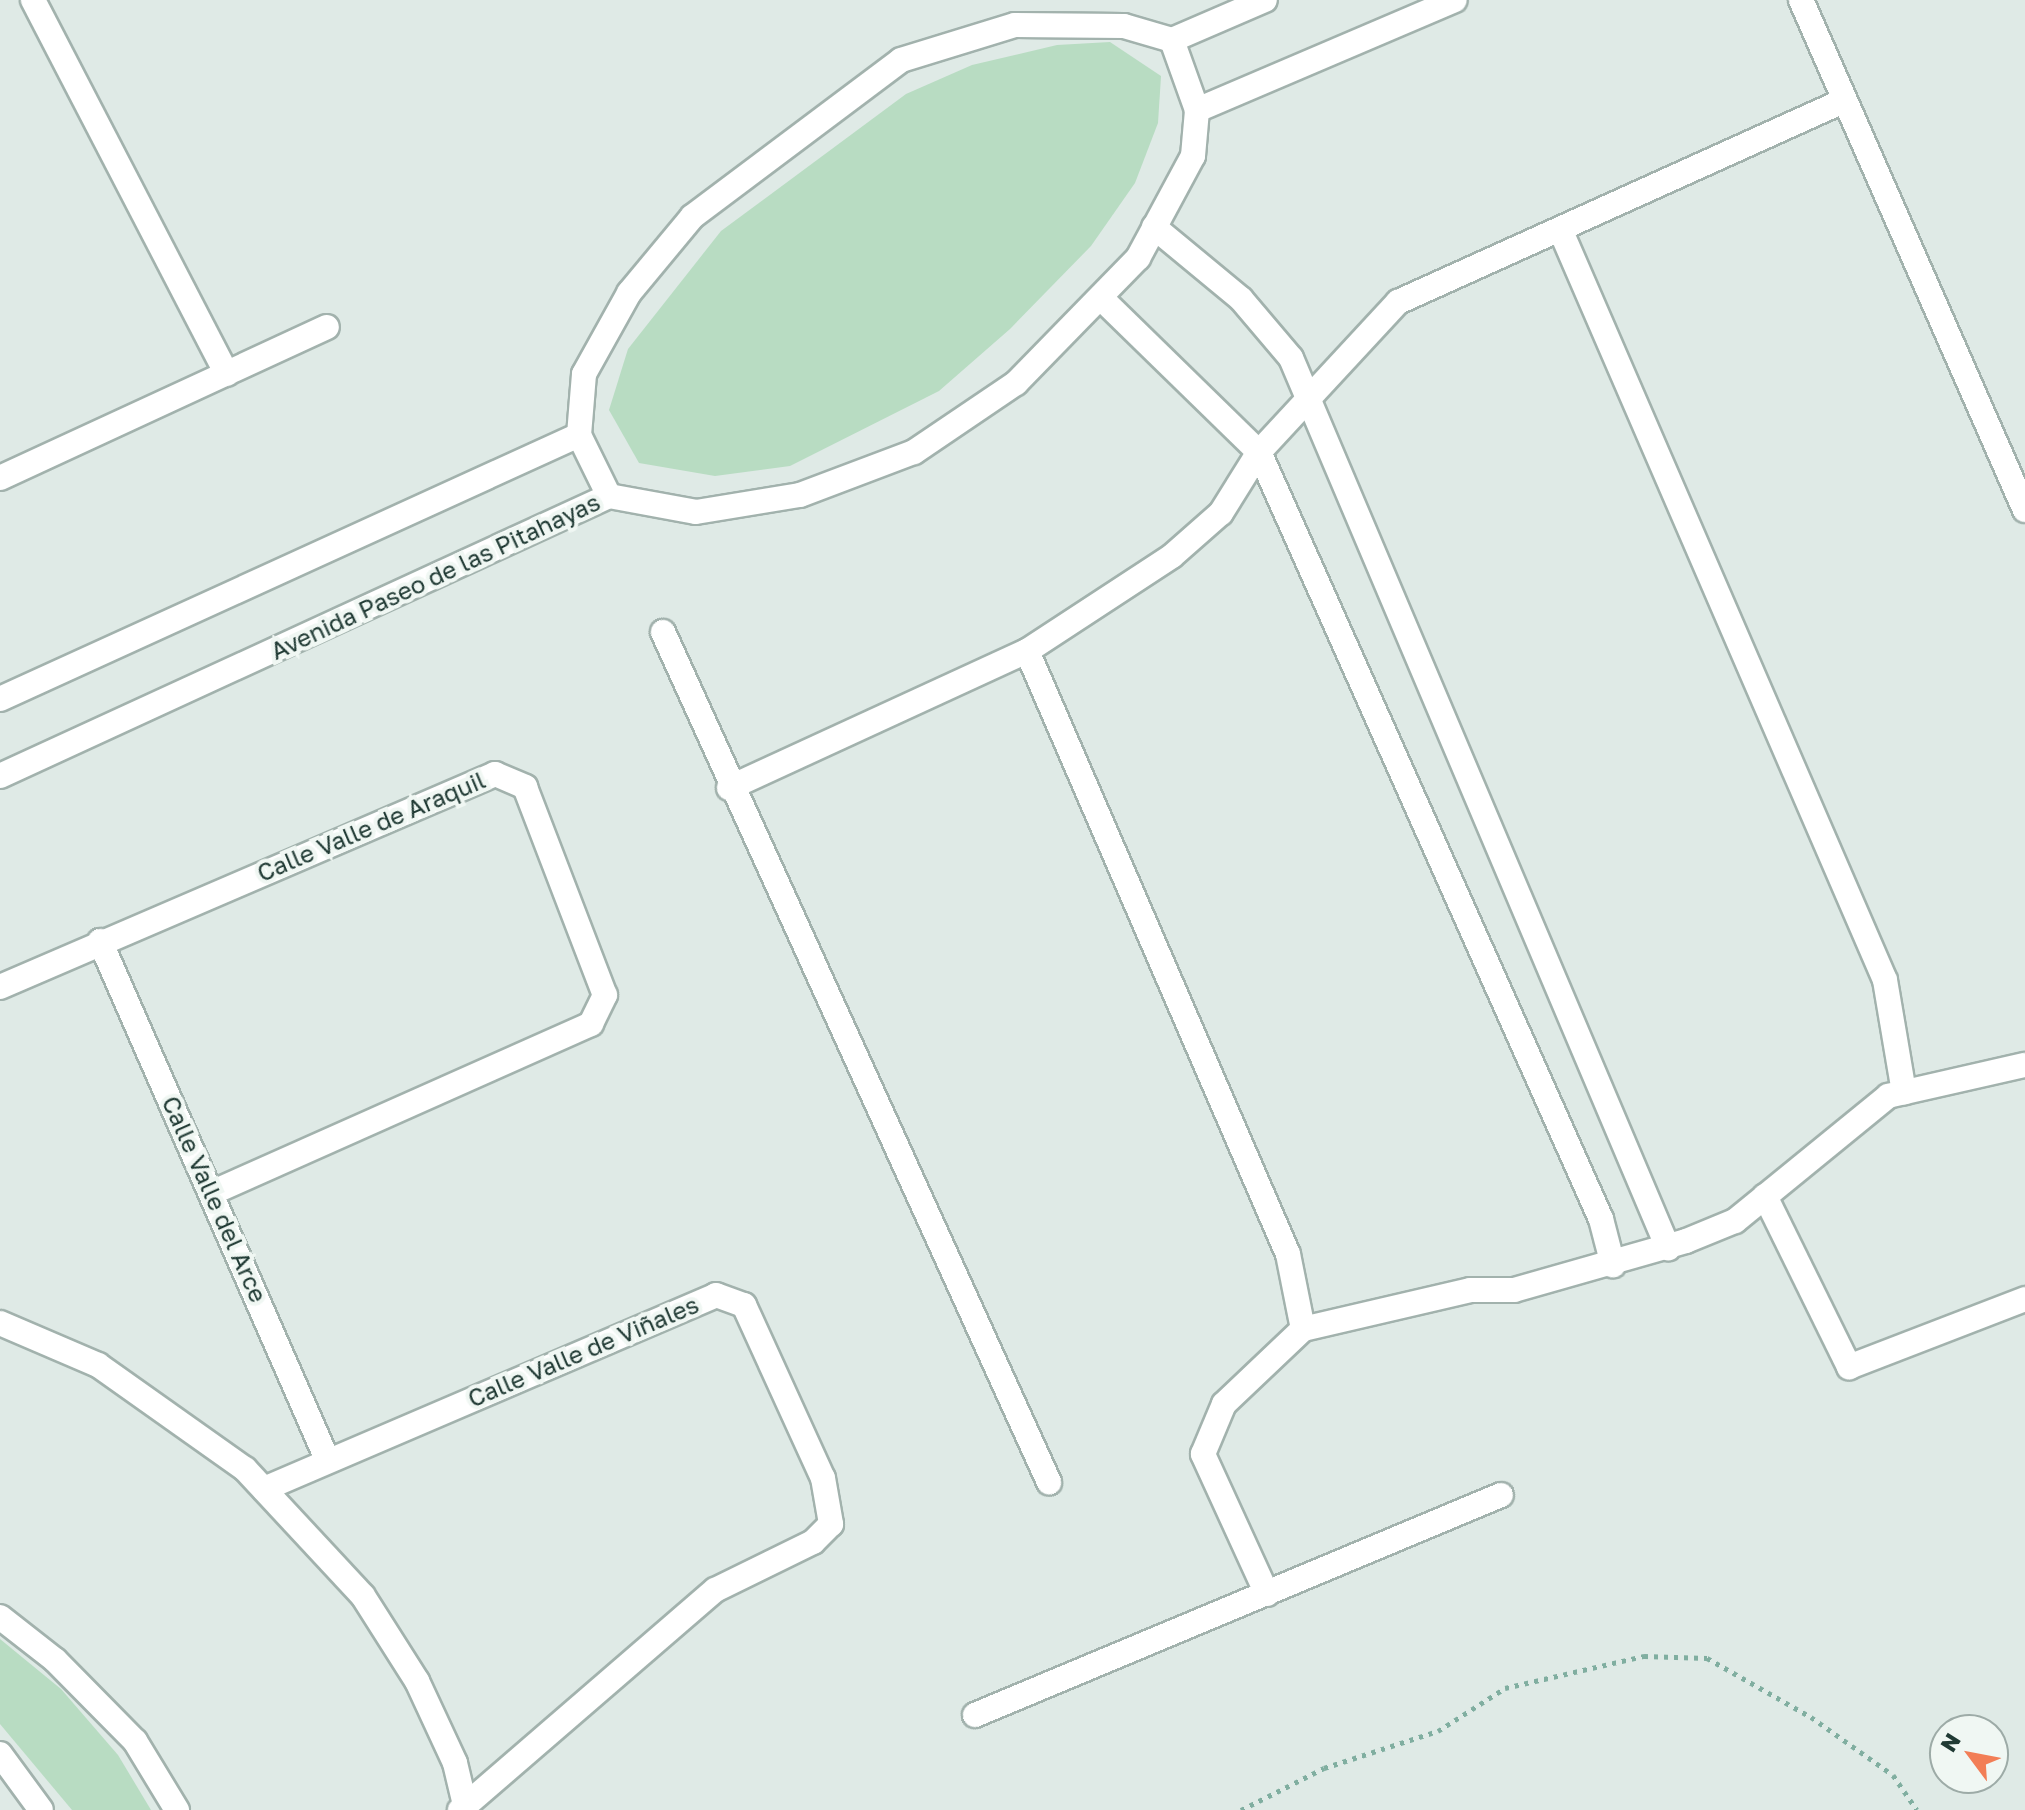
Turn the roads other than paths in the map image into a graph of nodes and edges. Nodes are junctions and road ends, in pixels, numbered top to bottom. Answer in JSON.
{"nodes":[{"id":1,"x":33,"y":0,"type":"edge"},
{"id":2,"x":1265,"y":0,"type":"edge"},
{"id":3,"x":1455,"y":0,"type":"edge"},
{"id":4,"x":1801,"y":0,"type":"edge"},
{"id":5,"x":1172,"y":40,"type":"junction"},
{"id":6,"x":1844,"y":101,"type":"junction"},
{"id":7,"x":1197,"y":110,"type":"junction"},
{"id":8,"x":1154,"y":227,"type":"junction"},
{"id":9,"x":1560,"y":229,"type":"junction"},
{"id":10,"x":1104,"y":301,"type":"junction"},
{"id":11,"x":327,"y":327,"type":"dead end"},
{"id":12,"x":227,"y":374,"type":"junction"},
{"id":13,"x":1309,"y":402,"type":"junction"},
{"id":14,"x":579,"y":435,"type":"junction"},
{"id":15,"x":1259,"y":452,"type":"junction"},
{"id":16,"x":0,"y":478,"type":"edge"},
{"id":17,"x":609,"y":496,"type":"junction"},
{"id":18,"x":2025,"y":510,"type":"edge"},
{"id":19,"x":663,"y":632,"type":"dead end"},
{"id":20,"x":1027,"y":651,"type":"junction"},
{"id":21,"x":0,"y":699,"type":"edge"},
{"id":22,"x":0,"y":776,"type":"edge"},
{"id":23,"x":729,"y":788,"type":"junction"},
{"id":24,"x":100,"y":941,"type":"junction"},
{"id":25,"x":0,"y":987,"type":"edge"},
{"id":26,"x":2025,"y":1065,"type":"edge"},
{"id":27,"x":1904,"y":1092,"type":"junction"},
{"id":28,"x":213,"y":1192,"type":"junction"},
{"id":29,"x":1765,"y":1196,"type":"junction"},
{"id":30,"x":1668,"y":1248,"type":"junction"},
{"id":31,"x":1613,"y":1265,"type":"junction"},
{"id":32,"x":2025,"y":1299,"type":"edge"},
{"id":33,"x":0,"y":1323,"type":"edge"},
{"id":34,"x":1303,"y":1329,"type":"junction"},
{"id":35,"x":327,"y":1459,"type":"junction"},
{"id":36,"x":1049,"y":1482,"type":"dead end"},
{"id":37,"x":264,"y":1489,"type":"junction"},
{"id":38,"x":1501,"y":1495,"type":"dead end"},
{"id":39,"x":1267,"y":1594,"type":"junction"},
{"id":40,"x":0,"y":1617,"type":"edge"},
{"id":41,"x":975,"y":1715,"type":"dead end"},
{"id":42,"x":0,"y":1754,"type":"edge"},
{"id":43,"x":465,"y":1808,"type":"edge"},
{"id":44,"x":41,"y":1810,"type":"edge"},
{"id":45,"x":177,"y":1810,"type":"edge"}],
"edges":[{"from":1,"to":12,"type":"street"},
{"from":2,"to":5,"type":"street"},
{"from":3,"to":7,"type":"street"},
{"from":4,"to":6,"type":"street"},
{"from":5,"to":7,"type":"street"},
{"from":5,"to":14,"type":"street"},
{"from":6,"to":9,"type":"street"},
{"from":6,"to":18,"type":"street"},
{"from":7,"to":8,"type":"street","name":"Avenida Paseo de las Pitahayas"},
{"from":8,"to":10,"type":"street","name":"Avenida Paseo de las Pitahayas"},
{"from":8,"to":13,"type":"street"},
{"from":9,"to":13,"type":"street"},
{"from":9,"to":27,"type":"street"},
{"from":10,"to":15,"type":"street"},
{"from":10,"to":17,"type":"street","name":"Avenida Paseo de las Pitahayas"},
{"from":11,"to":12,"type":"street"},
{"from":12,"to":16,"type":"street"},
{"from":13,"to":15,"type":"street"},
{"from":13,"to":30,"type":"street"},
{"from":14,"to":17,"type":"street"},
{"from":14,"to":21,"type":"street"},
{"from":15,"to":20,"type":"street"},
{"from":15,"to":31,"type":"street"},
{"from":17,"to":22,"type":"street","name":"Avenida Paseo de las Pitahayas"},
{"from":19,"to":23,"type":"street"},
{"from":20,"to":23,"type":"street"},
{"from":20,"to":34,"type":"street"},
{"from":23,"to":36,"type":"street"},
{"from":24,"to":25,"type":"street","name":"Calle Valle de Araquil"},
{"from":24,"to":28,"type":"street","name":"Calle Valle del Arce"},
{"from":24,"to":28,"type":"street","name":"Calle Valle de Araquil"},
{"from":26,"to":27,"type":"street"},
{"from":27,"to":29,"type":"street"},
{"from":28,"to":35,"type":"street","name":"Calle Valle del Arce"},
{"from":29,"to":30,"type":"street"},
{"from":29,"to":32,"type":"street"},
{"from":30,"to":31,"type":"street"},
{"from":31,"to":34,"type":"street"},
{"from":33,"to":37,"type":"street"},
{"from":34,"to":39,"type":"street"},
{"from":35,"to":37,"type":"street","name":"Calle Valle de Viñales"},
{"from":35,"to":43,"type":"street","name":"Calle Valle de Viñales"},
{"from":37,"to":43,"type":"street"},
{"from":38,"to":39,"type":"street"},
{"from":39,"to":41,"type":"street"},
{"from":40,"to":45,"type":"street"},
{"from":42,"to":44,"type":"street"}]}
